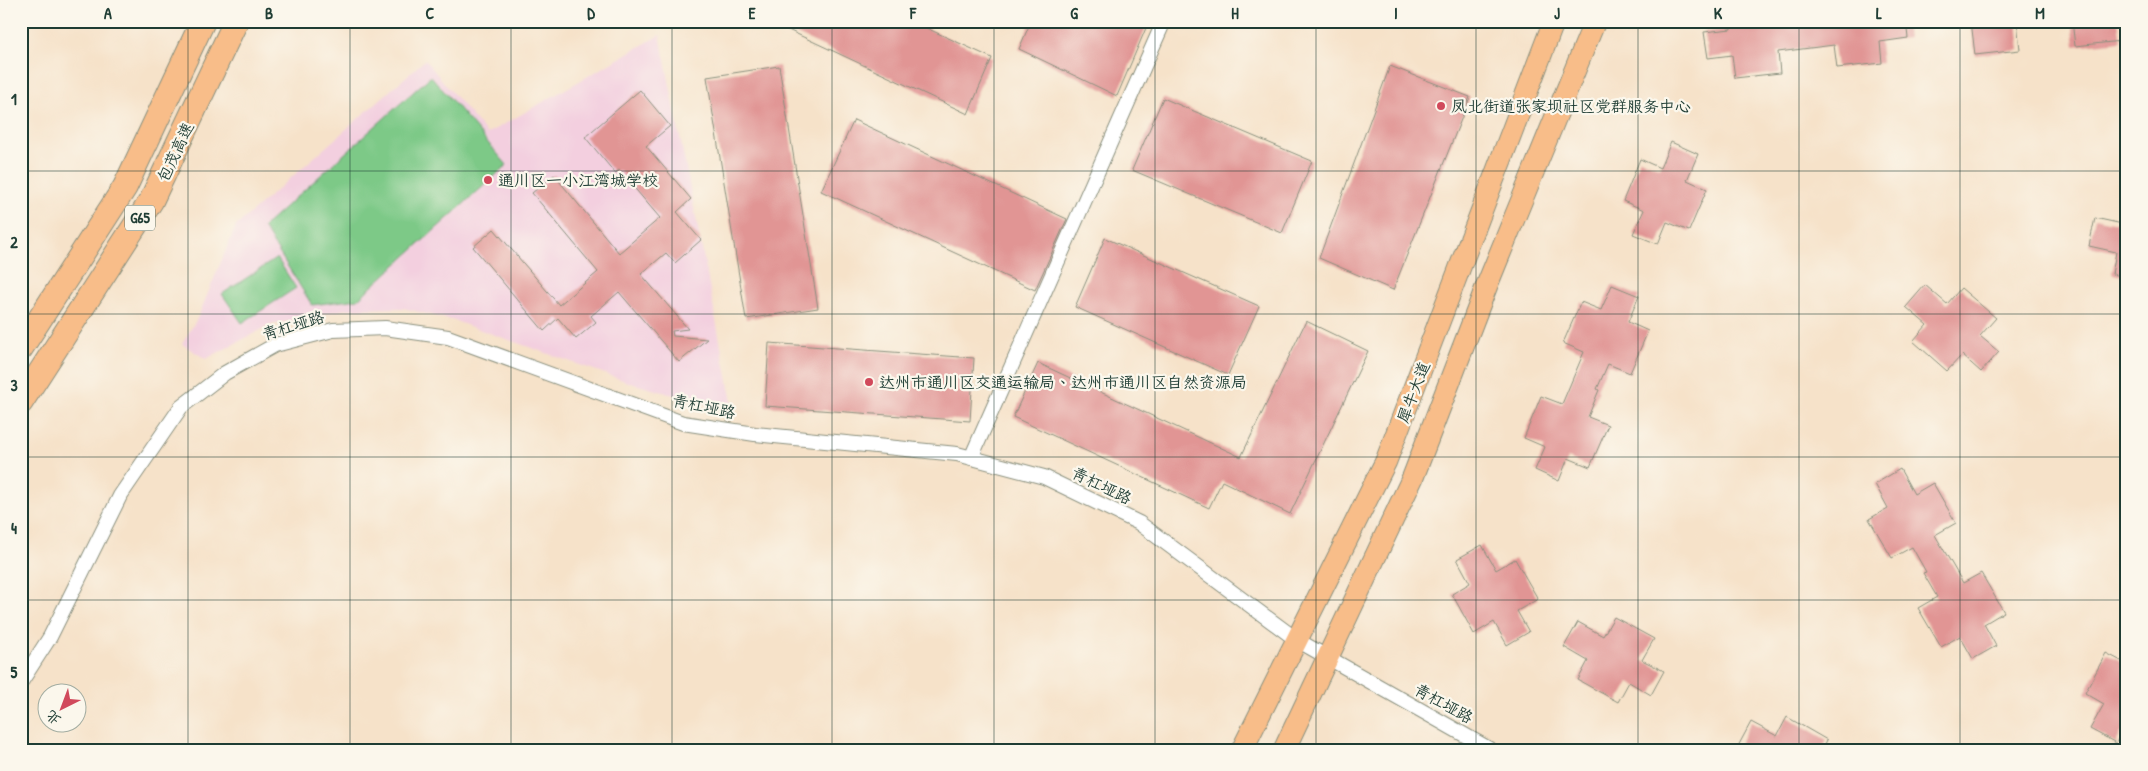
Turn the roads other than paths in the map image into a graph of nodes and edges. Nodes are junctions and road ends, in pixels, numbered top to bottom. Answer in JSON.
{"nodes":[{"id":1,"x":204,"y":21,"type":"edge"},
{"id":2,"x":236,"y":21,"type":"edge"},
{"id":3,"x":1164,"y":21,"type":"edge"},
{"id":4,"x":1554,"y":21,"type":"edge"},
{"id":5,"x":1595,"y":21,"type":"edge"},
{"id":6,"x":21,"y":348,"type":"edge"},
{"id":7,"x":21,"y":402,"type":"edge"},
{"id":8,"x":971,"y":458,"type":"junction"},
{"id":9,"x":1297,"y":640,"type":"junction"},
{"id":10,"x":1328,"y":659,"type":"junction"},
{"id":11,"x":21,"y":682,"type":"edge"},
{"id":12,"x":1242,"y":750,"type":"edge"},
{"id":13,"x":1284,"y":750,"type":"edge"},
{"id":14,"x":1491,"y":750,"type":"edge"}],
"edges":[{"from":1,"to":6,"type":"highway","name":"包茂高速","number":"G65"},
{"from":2,"to":7,"type":"highway","name":"包茂高速","number":"G65"},
{"from":3,"to":8,"type":"street"},
{"from":4,"to":9,"type":"main road","name":"犀牛大道"},
{"from":5,"to":10,"type":"main road","name":"犀牛大道"},
{"from":8,"to":9,"type":"street","name":"青杠垭路"},
{"from":8,"to":11,"type":"street","name":"青杠垭路"},
{"from":9,"to":10,"type":"street","name":"青杠垭路"},
{"from":9,"to":12,"type":"main road","name":"犀牛大道"},
{"from":10,"to":13,"type":"main road","name":"犀牛大道"},
{"from":10,"to":14,"type":"street","name":"青杠垭路"}]}
